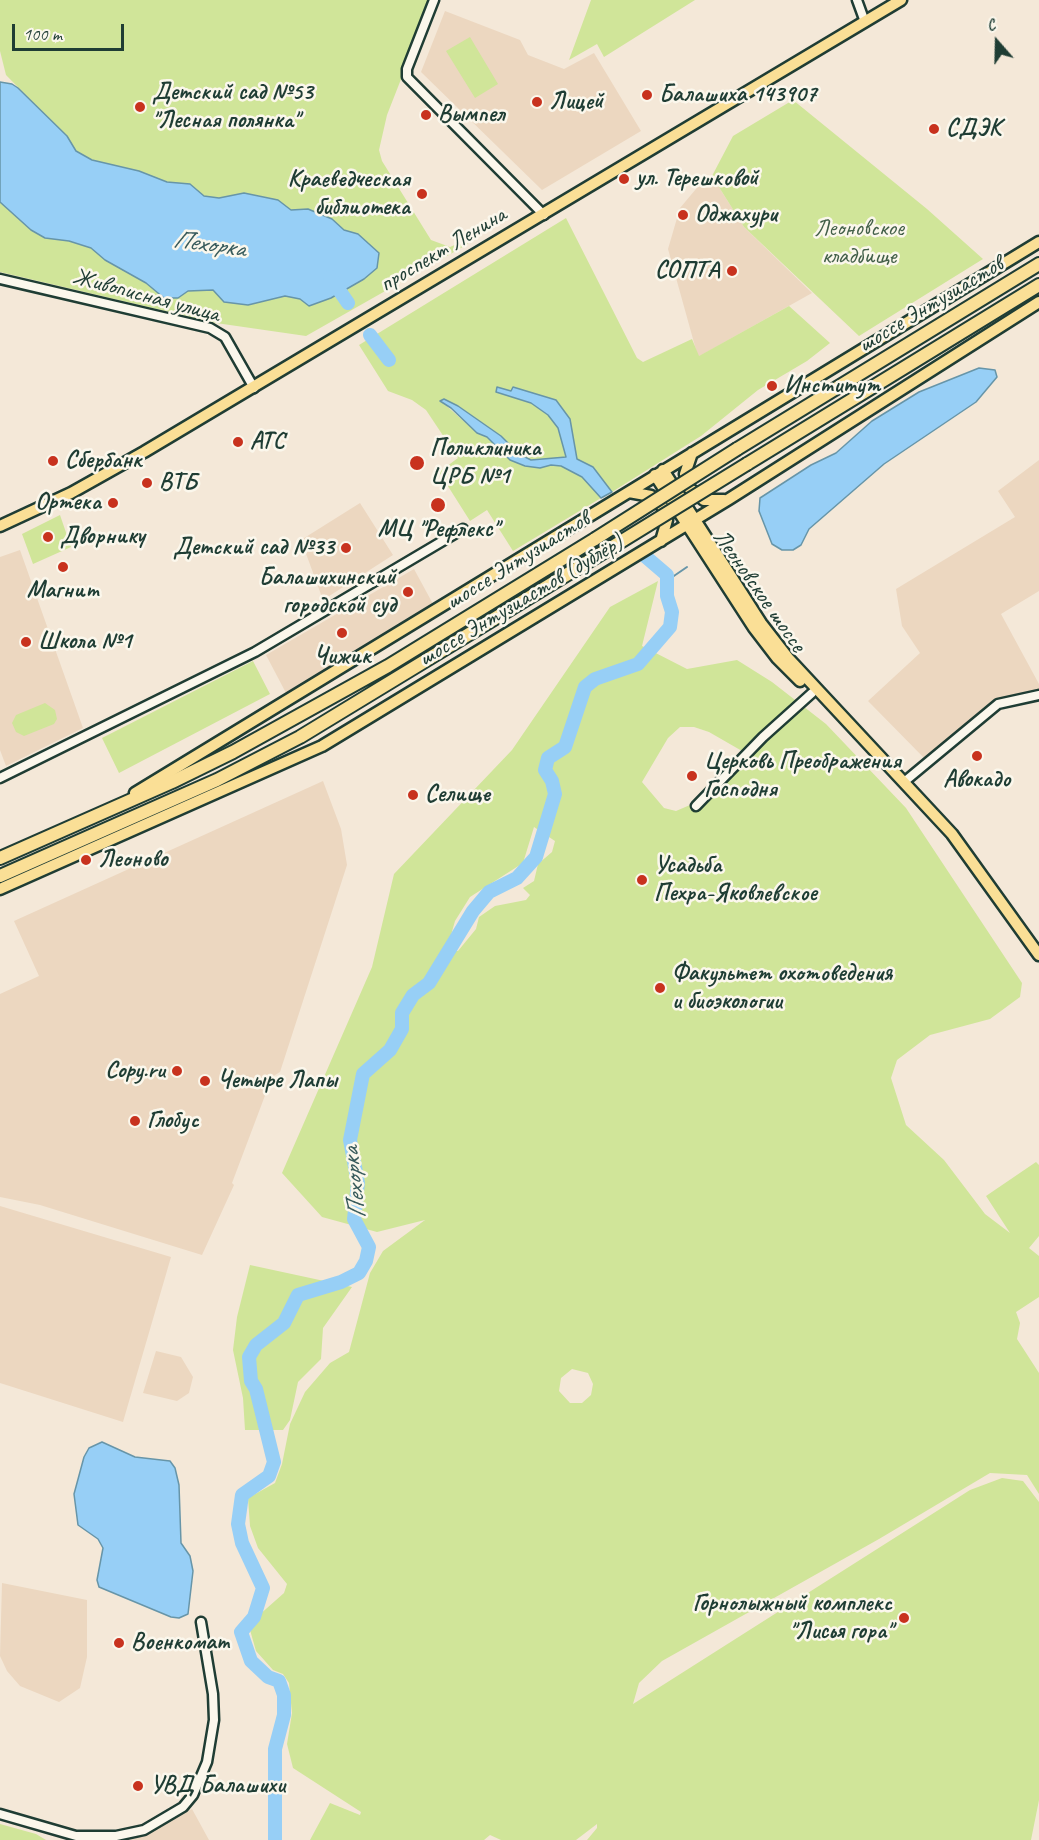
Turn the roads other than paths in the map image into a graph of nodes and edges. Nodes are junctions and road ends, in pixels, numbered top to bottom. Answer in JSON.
{"nodes":[{"id":1,"x":434,"y":0,"type":"edge"},
{"id":2,"x":857,"y":0,"type":"edge"},
{"id":3,"x":901,"y":0,"type":"edge"},
{"id":4,"x":865,"y":22,"type":"junction"},
{"id":5,"x":544,"y":215,"type":"junction"},
{"id":6,"x":1039,"y":242,"type":"edge"},
{"id":7,"x":1039,"y":264,"type":"edge"},
{"id":8,"x":0,"y":279,"type":"edge"},
{"id":9,"x":1039,"y":285,"type":"edge"},
{"id":10,"x":1039,"y":302,"type":"edge"},
{"id":11,"x":254,"y":387,"type":"junction"},
{"id":12,"x":692,"y":453,"type":"junction"},
{"id":13,"x":659,"y":473,"type":"junction"},
{"id":14,"x":624,"y":495,"type":"junction"},
{"id":15,"x":729,"y":499,"type":"junction"},
{"id":16,"x":691,"y":522,"type":"junction"},
{"id":17,"x":0,"y":526,"type":"edge"},
{"id":18,"x":463,"y":529,"type":"dead end"},
{"id":19,"x":656,"y":544,"type":"junction"},
{"id":20,"x":812,"y":693,"type":"junction"},
{"id":21,"x":1039,"y":695,"type":"edge"},
{"id":22,"x":842,"y":719,"type":"junction"},
{"id":23,"x":0,"y":778,"type":"edge"},
{"id":24,"x":904,"y":782,"type":"junction"},
{"id":25,"x":696,"y":806,"type":"dead end"},
{"id":26,"x":101,"y":813,"type":"junction"},
{"id":27,"x":50,"y":836,"type":"junction"},
{"id":28,"x":107,"y":843,"type":"junction"},
{"id":29,"x":0,"y":852,"type":"edge"},
{"id":30,"x":0,"y":858,"type":"edge"},
{"id":31,"x":4,"y":874,"type":"edge"},
{"id":32,"x":0,"y":889,"type":"edge"},
{"id":33,"x":1039,"y":954,"type":"edge"},
{"id":34,"x":201,"y":1622,"type":"dead end"},
{"id":35,"x":0,"y":1814,"type":"edge"},
{"id":36,"x":55,"y":1831,"type":"junction"},
{"id":37,"x":66,"y":1840,"type":"edge"}],
"edges":[{"from":1,"to":5,"type":"street"},
{"from":2,"to":4,"type":"street"},
{"from":3,"to":4,"type":"main road","name":"проспект Ленина"},
{"from":4,"to":5,"type":"main road","name":"проспект Ленина"},
{"from":5,"to":11,"type":"main road","name":"проспект Ленина"},
{"from":6,"to":12,"type":"main road","name":"шоссе Энтузиастов (дублёр)"},
{"from":7,"to":26,"type":"highway","name":"шоссе Энтузиастов","bridge":true},
{"from":8,"to":11,"type":"street","name":"Живописная улица"},
{"from":9,"to":31,"type":"highway","name":"шоссе Энтузиастов","bridge":true},
{"from":10,"to":15,"type":"main road","name":"шоссе Энтузиастов (дублёр)"},
{"from":11,"to":17,"type":"main road","name":"проспект Ленина"},
{"from":12,"to":13,"type":"main road","name":"шоссе Энтузиастов (дублёр)"},
{"from":12,"to":15,"type":"main road"},
{"from":13,"to":14,"type":"main road","name":"шоссе Энтузиастов (дублёр)"},
{"from":13,"to":16,"type":"main road","name":"Леоновское шоссе"},
{"from":14,"to":19,"type":"main road"},
{"from":14,"to":26,"type":"main road","name":"шоссе Энтузиастов (дублёр)"},
{"from":15,"to":16,"type":"main road","name":"шоссе Энтузиастов (дублёр)"},
{"from":16,"to":19,"type":"main road","name":"шоссе Энтузиастов (дублёр)"},
{"from":16,"to":20,"type":"main road","name":"Леоновское шоссе"},
{"from":16,"to":22,"type":"main road","name":"Леоновское шоссе"},
{"from":18,"to":23,"type":"street"},
{"from":19,"to":28,"type":"main road","name":"шоссе Энтузиастов (дублёр)"},
{"from":20,"to":22,"type":"main road","name":"Леоновское шоссе"},
{"from":20,"to":25,"type":"street"},
{"from":21,"to":24,"type":"street"},
{"from":22,"to":24,"type":"main road","name":"Леоновское шоссе"},
{"from":24,"to":33,"type":"main road","name":"Леоновское шоссе"},
{"from":26,"to":27,"type":"highway","name":"шоссе Энтузиастов"},
{"from":27,"to":29,"type":"main road"},
{"from":27,"to":30,"type":"highway","name":"шоссе Энтузиастов"},
{"from":28,"to":31,"type":"main road"},
{"from":28,"to":32,"type":"main road","name":"шоссе Энтузиастов (дублёр)"},
{"from":34,"to":36,"type":"street"},
{"from":35,"to":36,"type":"street"},
{"from":36,"to":37,"type":"street"}]}
